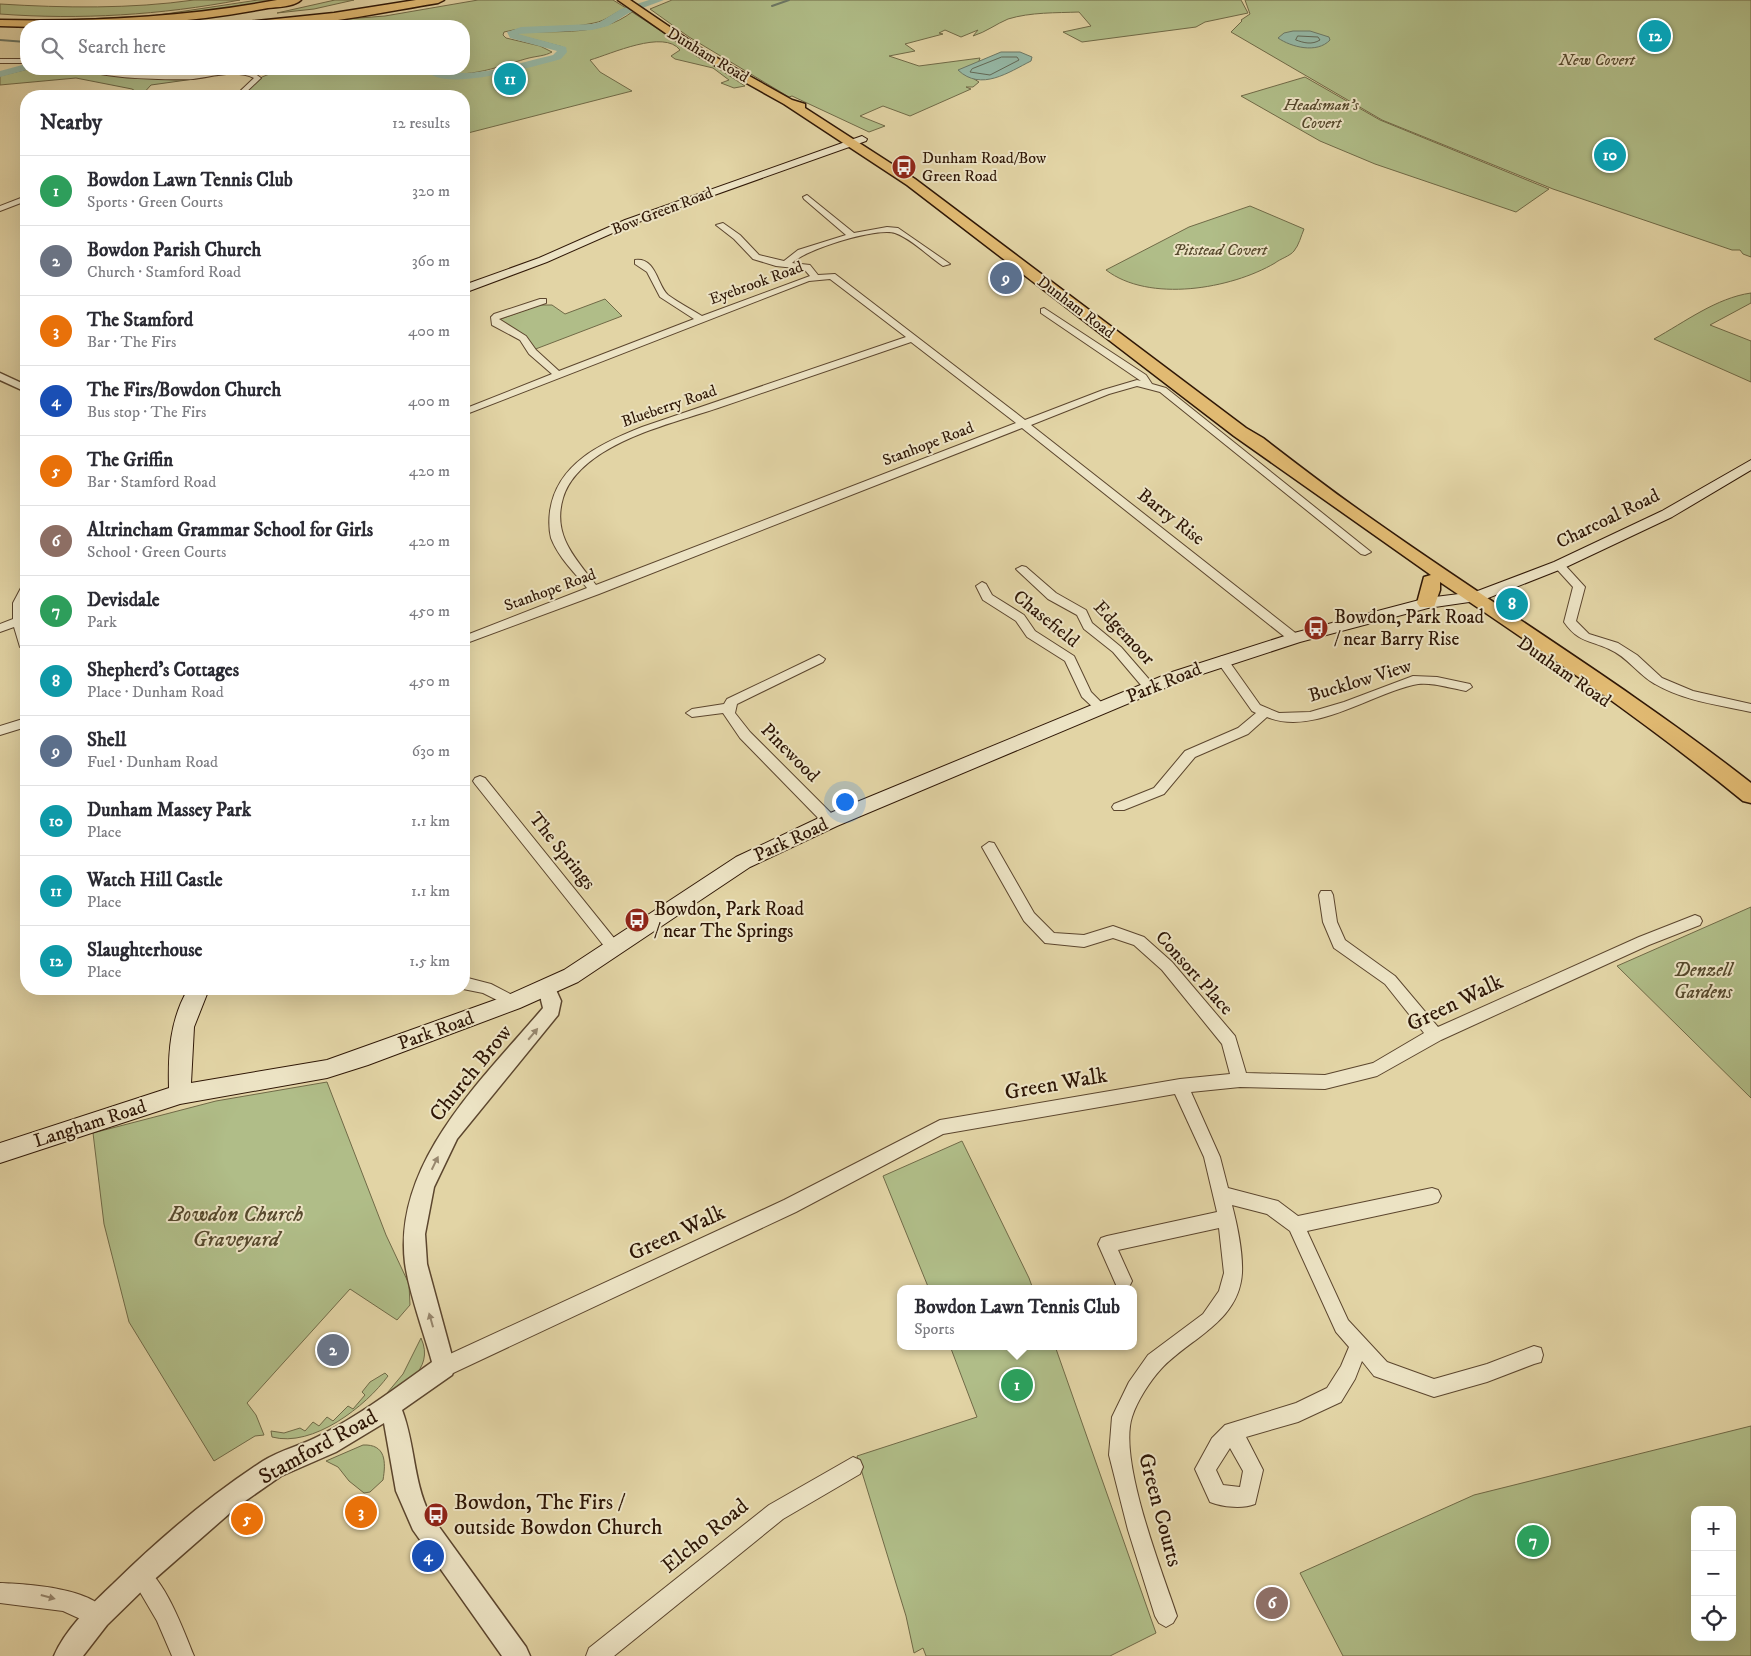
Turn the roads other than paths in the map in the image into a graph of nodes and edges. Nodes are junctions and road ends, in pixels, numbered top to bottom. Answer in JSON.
{"nodes":[{"id":1,"x":247,"y":0,"type":"edge"},
{"id":2,"x":438,"y":0,"type":"edge"},
{"id":3,"x":300,"y":2,"type":"edge"},
{"id":4,"x":629,"y":2,"type":"edge"},
{"id":5,"x":152,"y":14,"type":"junction"},
{"id":6,"x":0,"y":16,"type":"edge"},
{"id":7,"x":61,"y":20,"type":"edge"},
{"id":8,"x":145,"y":20,"type":"edge"},
{"id":9,"x":208,"y":20,"type":"edge"},
{"id":10,"x":296,"y":20,"type":"edge"},
{"id":11,"x":20,"y":21,"type":"edge"},
{"id":12,"x":0,"y":22,"type":"edge"},
{"id":13,"x":20,"y":23,"type":"edge"},
{"id":14,"x":0,"y":29,"type":"edge"},
{"id":15,"x":20,"y":30,"type":"edge"},
{"id":16,"x":20,"y":60,"type":"edge"},
{"id":17,"x":0,"y":61,"type":"edge"},
{"id":18,"x":146,"y":75,"type":"edge"},
{"id":19,"x":216,"y":75,"type":"edge"},
{"id":20,"x":252,"y":75,"type":"edge"},
{"id":21,"x":246,"y":90,"type":"edge"},
{"id":22,"x":856,"y":140,"type":"junction"},
{"id":23,"x":807,"y":197,"type":"dead end"},
{"id":24,"x":20,"y":201,"type":"edge"},
{"id":25,"x":0,"y":209,"type":"edge"},
{"id":26,"x":720,"y":225,"type":"dead end"},
{"id":27,"x":852,"y":236,"type":"junction"},
{"id":28,"x":638,"y":262,"type":"dead end"},
{"id":29,"x":786,"y":264,"type":"junction"},
{"id":30,"x":946,"y":264,"type":"dead end"},
{"id":31,"x":816,"y":278,"type":"junction"},
{"id":32,"x":470,"y":287,"type":"edge"},
{"id":33,"x":544,"y":301,"type":"dead end"},
{"id":34,"x":1044,"y":311,"type":"dead end"},
{"id":35,"x":702,"y":319,"type":"junction"},
{"id":36,"x":912,"y":338,"type":"junction"},
{"id":37,"x":558,"y":375,"type":"junction"},
{"id":38,"x":0,"y":376,"type":"edge"},
{"id":39,"x":1148,"y":385,"type":"junction"},
{"id":40,"x":20,"y":386,"type":"edge"},
{"id":41,"x":470,"y":410,"type":"edge"},
{"id":42,"x":1025,"y":425,"type":"junction"},
{"id":43,"x":1751,"y":464,"type":"edge"},
{"id":44,"x":1365,"y":552,"type":"dead end"},
{"id":45,"x":1559,"y":565,"type":"junction"},
{"id":46,"x":1022,"y":569,"type":"dead end"},
{"id":47,"x":1428,"y":573,"type":"junction"},
{"id":48,"x":982,"y":586,"type":"dead end"},
{"id":49,"x":595,"y":591,"type":"junction"},
{"id":50,"x":20,"y":598,"type":"edge"},
{"id":51,"x":1454,"y":598,"type":"junction"},
{"id":52,"x":1476,"y":598,"type":"junction"},
{"id":53,"x":1427,"y":603,"type":"junction"},
{"id":54,"x":18,"y":621,"type":"junction"},
{"id":55,"x":0,"y":628,"type":"edge"},
{"id":56,"x":20,"y":628,"type":"edge"},
{"id":57,"x":1502,"y":628,"type":"junction"},
{"id":58,"x":470,"y":638,"type":"edge"},
{"id":59,"x":1294,"y":638,"type":"junction"},
{"id":60,"x":819,"y":659,"type":"dead end"},
{"id":61,"x":1222,"y":660,"type":"junction"},
{"id":62,"x":1466,"y":687,"type":"dead end"},
{"id":63,"x":1150,"y":688,"type":"junction"},
{"id":64,"x":730,"y":708,"type":"junction"},
{"id":65,"x":1101,"y":708,"type":"junction"},
{"id":66,"x":1751,"y":708,"type":"edge"},
{"id":67,"x":1265,"y":712,"type":"junction"},
{"id":68,"x":692,"y":713,"type":"dead end"},
{"id":69,"x":20,"y":724,"type":"edge"},
{"id":70,"x":0,"y":731,"type":"edge"},
{"id":71,"x":480,"y":781,"type":"dead end"},
{"id":72,"x":1751,"y":796,"type":"edge"},
{"id":73,"x":1118,"y":807,"type":"dead end"},
{"id":74,"x":830,"y":821,"type":"junction"},
{"id":75,"x":989,"y":847,"type":"dead end"},
{"id":76,"x":1326,"y":895,"type":"dead end"},
{"id":77,"x":1695,"y":921,"type":"dead end"},
{"id":78,"x":613,"y":947,"type":"junction"},
{"id":79,"x":470,"y":985,"type":"edge"},
{"id":80,"x":547,"y":988,"type":"junction"},
{"id":81,"x":196,"y":995,"type":"edge"},
{"id":82,"x":513,"y":1002,"type":"junction"},
{"id":83,"x":1435,"y":1035,"type":"junction"},
{"id":84,"x":1240,"y":1080,"type":"junction"},
{"id":85,"x":1180,"y":1086,"type":"junction"},
{"id":86,"x":180,"y":1094,"type":"junction"},
{"id":87,"x":0,"y":1153,"type":"edge"},
{"id":88,"x":1221,"y":1194,"type":"junction"},
{"id":89,"x":1432,"y":1196,"type":"dead end"},
{"id":90,"x":1227,"y":1218,"type":"junction"},
{"id":91,"x":1296,"y":1225,"type":"junction"},
{"id":92,"x":1123,"y":1281,"type":"dead end"},
{"id":93,"x":1359,"y":1344,"type":"junction"},
{"id":94,"x":1534,"y":1354,"type":"dead end"},
{"id":95,"x":444,"y":1367,"type":"junction"},
{"id":96,"x":390,"y":1408,"type":"junction"},
{"id":97,"x":1232,"y":1432,"type":"dead end"},
{"id":98,"x":853,"y":1467,"type":"dead end"},
{"id":99,"x":140,"y":1575,"type":"junction"},
{"id":100,"x":0,"y":1593,"type":"edge"},
{"id":101,"x":98,"y":1616,"type":"junction"},
{"id":102,"x":1166,"y":1616,"type":"dead end"},
{"id":103,"x":67,"y":1656,"type":"edge"},
{"id":104,"x":183,"y":1656,"type":"edge"},
{"id":105,"x":517,"y":1656,"type":"edge"},
{"id":106,"x":597,"y":1656,"type":"edge"}],
"edges":[{"from":1,"to":5,"type":"highway"},
{"from":2,"to":10,"type":"highway"},
{"from":3,"to":8,"type":"highway"},
{"from":3,"to":9,"type":"highway"},
{"from":4,"to":22,"type":"highway","name":"Dunham Road"},
{"from":5,"to":6,"type":"highway"},
{"from":5,"to":7,"type":"highway"},
{"from":11,"to":12,"type":"highway"},
{"from":12,"to":13,"type":"highway"},
{"from":14,"to":15,"type":"highway"},
{"from":16,"to":17,"type":"street"},
{"from":18,"to":19,"type":"street"},
{"from":20,"to":21,"type":"street"},
{"from":22,"to":32,"type":"main road","name":"Bow Green Road"},
{"from":22,"to":47,"type":"highway","name":"Dunham Road"},
{"from":23,"to":27,"type":"street"},
{"from":24,"to":25,"type":"street"},
{"from":26,"to":29,"type":"street"},
{"from":27,"to":29,"type":"street"},
{"from":27,"to":30,"type":"street"},
{"from":28,"to":35,"type":"street"},
{"from":29,"to":31,"type":"street"},
{"from":31,"to":35,"type":"street","name":"Eyebrook Road"},
{"from":31,"to":36,"type":"street","name":"Eyebrook Road"},
{"from":33,"to":37,"type":"street"},
{"from":34,"to":39,"type":"street"},
{"from":35,"to":37,"type":"street","name":"Eyebrook Road"},
{"from":36,"to":42,"type":"street","name":"Eyebrook Road"},
{"from":36,"to":49,"type":"street","name":"Blueberry Road"},
{"from":37,"to":41,"type":"street","name":"Eyebrook Road"},
{"from":38,"to":40,"type":"street"},
{"from":39,"to":42,"type":"street","name":"Stanhope Road"},
{"from":39,"to":44,"type":"street","name":"Stanhope Road"},
{"from":42,"to":49,"type":"street","name":"Stanhope Road"},
{"from":42,"to":59,"type":"street","name":"Barry Rise"},
{"from":43,"to":45,"type":"main road","name":"Charcoal Road"},
{"from":45,"to":52,"type":"main road","name":"Charcoal Road"},
{"from":45,"to":66,"type":"street"},
{"from":46,"to":63,"type":"street","name":"Edgemoor"},
{"from":47,"to":51,"type":"highway","name":"Dunham Road"},
{"from":47,"to":52,"type":"highway","name":"Dunham Road"},
{"from":47,"to":53,"type":"highway"},
{"from":48,"to":65,"type":"street","name":"Chasefield"},
{"from":49,"to":58,"type":"street","name":"Stanhope Road"},
{"from":50,"to":54,"type":"street"},
{"from":51,"to":52,"type":"main road","name":"Park Road"},
{"from":51,"to":53,"type":"main road","name":"Park Road"},
{"from":51,"to":57,"type":"highway","name":"Dunham Road"},
{"from":52,"to":57,"type":"highway"},
{"from":52,"to":72,"type":"highway","name":"Dunham Road"},
{"from":53,"to":59,"type":"main road","name":"Park Road"},
{"from":54,"to":55,"type":"street"},
{"from":54,"to":56,"type":"street"},
{"from":57,"to":72,"type":"highway","name":"Dunham Road"},
{"from":59,"to":61,"type":"main road","name":"Park Road"},
{"from":60,"to":64,"type":"street"},
{"from":61,"to":63,"type":"main road","name":"Park Road"},
{"from":61,"to":67,"type":"street"},
{"from":62,"to":67,"type":"street","name":"Bucklow View"},
{"from":63,"to":65,"type":"main road","name":"Park Road"},
{"from":64,"to":68,"type":"street"},
{"from":64,"to":74,"type":"street","name":"Pinewood"},
{"from":65,"to":74,"type":"main road","name":"Park Road"},
{"from":67,"to":73,"type":"street"},
{"from":69,"to":70,"type":"street"},
{"from":71,"to":78,"type":"street","name":"The Springs"},
{"from":74,"to":78,"type":"main road","name":"Park Road"},
{"from":75,"to":84,"type":"street","name":"Consort Place"},
{"from":76,"to":83,"type":"street"},
{"from":77,"to":83,"type":"street","name":"Green Walk"},
{"from":78,"to":80,"type":"main road","name":"Park Road"},
{"from":79,"to":82,"type":"street"},
{"from":80,"to":82,"type":"main road","name":"Park Road"},
{"from":95,"to":80,"type":"street","name":"Church Brow","one_way":true},
{"from":81,"to":86,"type":"main road"},
{"from":82,"to":86,"type":"main road","name":"Park Road"},
{"from":83,"to":84,"type":"street","name":"Green Walk"},
{"from":84,"to":85,"type":"street","name":"Green Walk"},
{"from":85,"to":88,"type":"street","name":"Green Courts"},
{"from":85,"to":95,"type":"street","name":"Green Walk"},
{"from":86,"to":87,"type":"main road","name":"Langham Road"},
{"from":88,"to":90,"type":"street","name":"Green Courts"},
{"from":88,"to":91,"type":"street"},
{"from":89,"to":91,"type":"street"},
{"from":90,"to":92,"type":"street"},
{"from":90,"to":102,"type":"street","name":"Green Courts"},
{"from":91,"to":93,"type":"street"},
{"from":93,"to":94,"type":"street"},
{"from":93,"to":97,"type":"street"},
{"from":95,"to":96,"type":"street","name":"Stamford Road"},
{"from":96,"to":99,"type":"street","name":"Stamford Road"},
{"from":96,"to":105,"type":"street"},
{"from":98,"to":106,"type":"street","name":"Elcho Road"},
{"from":99,"to":101,"type":"street","name":"Stamford Road"},
{"from":99,"to":104,"type":"street"},
{"from":100,"to":101,"type":"street","one_way":true},
{"from":101,"to":103,"type":"street","name":"Stamford Road"}]}
